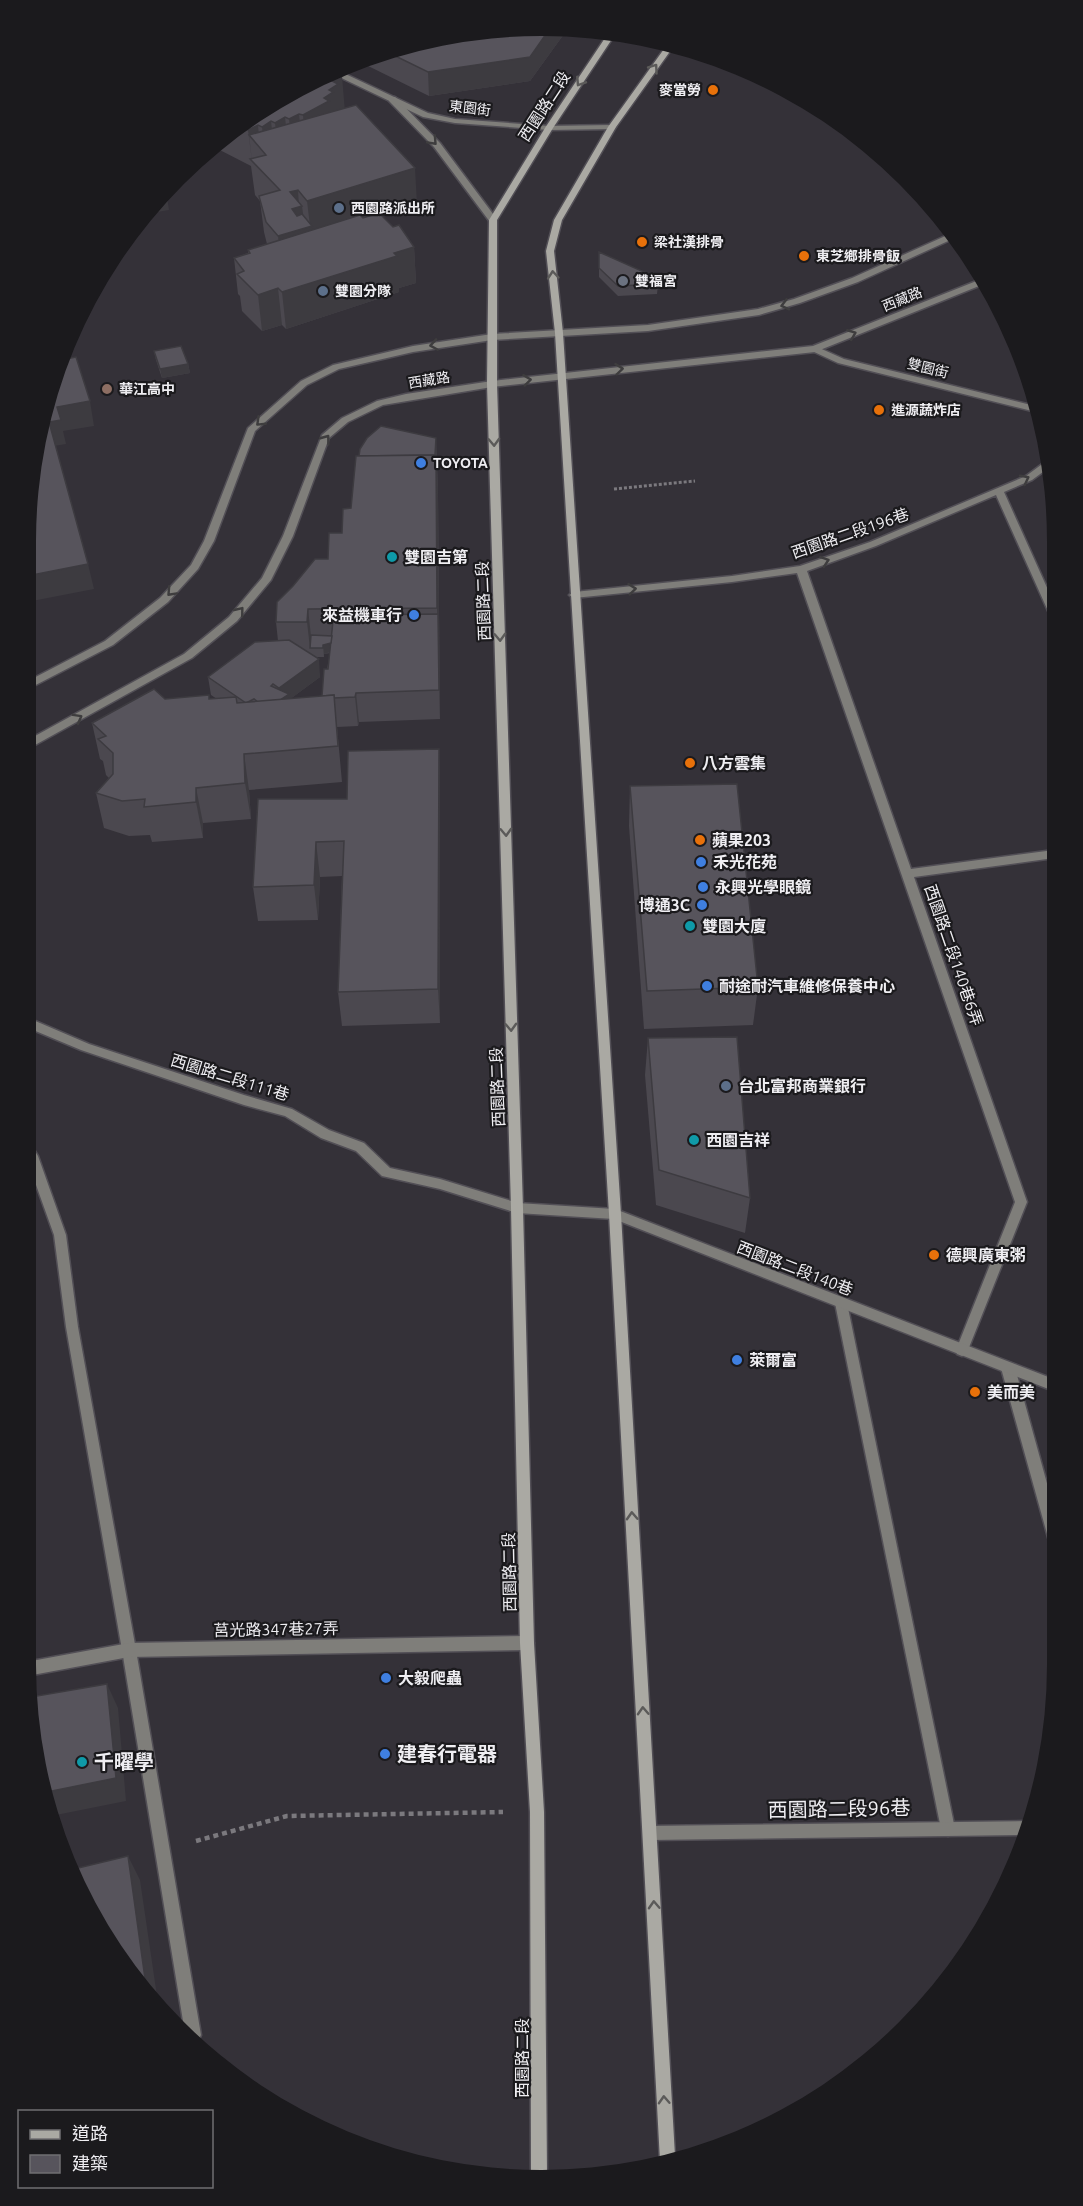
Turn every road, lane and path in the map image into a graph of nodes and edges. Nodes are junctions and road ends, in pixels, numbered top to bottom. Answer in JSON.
{"nodes":[{"id":1,"x":607,"y":40,"type":"edge"},
{"id":2,"x":665,"y":52,"type":"edge"},
{"id":3,"x":343,"y":76,"type":"edge"},
{"id":4,"x":392,"y":99,"type":"junction"},
{"id":5,"x":612,"y":127,"type":"junction"},
{"id":6,"x":549,"y":128,"type":"junction"},
{"id":7,"x":493,"y":220,"type":"junction"},
{"id":8,"x":946,"y":239,"type":"edge"},
{"id":9,"x":976,"y":284,"type":"edge"},
{"id":10,"x":559,"y":333,"type":"junction"},
{"id":11,"x":492,"y":337,"type":"junction"},
{"id":12,"x":815,"y":349,"type":"junction"},
{"id":13,"x":561,"y":375,"type":"junction"},
{"id":14,"x":492,"y":384,"type":"junction"},
{"id":15,"x":1029,"y":407,"type":"edge"},
{"id":16,"x":1042,"y":468,"type":"edge"},
{"id":17,"x":695,"y":481,"type":"dead end"},
{"id":18,"x":614,"y":489,"type":"dead end"},
{"id":19,"x":999,"y":491,"type":"junction"},
{"id":20,"x":801,"y":568,"type":"junction"},
{"id":21,"x":574,"y":595,"type":"junction"},
{"id":22,"x":1047,"y":598,"type":"edge"},
{"id":23,"x":36,"y":682,"type":"edge"},
{"id":24,"x":36,"y":740,"type":"edge"},
{"id":25,"x":1047,"y":855,"type":"edge"},
{"id":26,"x":908,"y":874,"type":"junction"},
{"id":27,"x":36,"y":1026,"type":"edge"},
{"id":28,"x":36,"y":1167,"type":"edge"},
{"id":29,"x":518,"y":1208,"type":"junction"},
{"id":30,"x":615,"y":1214,"type":"junction"},
{"id":31,"x":841,"y":1303,"type":"junction"},
{"id":32,"x":962,"y":1350,"type":"junction"},
{"id":33,"x":1008,"y":1368,"type":"junction"},
{"id":34,"x":1047,"y":1383,"type":"edge"},
{"id":35,"x":1047,"y":1509,"type":"edge"},
{"id":36,"x":527,"y":1643,"type":"junction"},
{"id":37,"x":129,"y":1650,"type":"junction"},
{"id":38,"x":36,"y":1667,"type":"edge"},
{"id":39,"x":537,"y":1812,"type":"junction"},
{"id":40,"x":1020,"y":1827,"type":"edge"},
{"id":41,"x":948,"y":1829,"type":"junction"},
{"id":42,"x":650,"y":1833,"type":"junction"},
{"id":43,"x":161,"y":1850,"type":"junction"},
{"id":44,"x":192,"y":2030,"type":"edge"},
{"id":45,"x":667,"y":2154,"type":"edge"},
{"id":46,"x":539,"y":2170,"type":"edge"}],
"edges":[{"from":1,"to":6,"type":"main road","name":"西園路二段","one_way":true},
{"from":5,"to":2,"type":"main road","one_way":true},
{"from":3,"to":4,"type":"street","name":"東園街"},
{"from":4,"to":6,"type":"street","name":"東園街"},
{"from":4,"to":7,"type":"street","one_way":true},
{"from":5,"to":6,"type":"street","name":"東園街"},
{"from":10,"to":5,"type":"main road","one_way":true},
{"from":6,"to":7,"type":"main road","name":"西園路二段"},
{"from":7,"to":11,"type":"main road","name":"西園路二段"},
{"from":8,"to":10,"type":"street","name":"西藏路","one_way":true},
{"from":12,"to":9,"type":"street","name":"西藏路","one_way":true},
{"from":10,"to":11,"type":"street","name":"西藏路"},
{"from":10,"to":13,"type":"main road"},
{"from":11,"to":14,"type":"main road","name":"西園路二段"},
{"from":11,"to":23,"type":"street","name":"西藏路","one_way":true},
{"from":13,"to":12,"type":"street","name":"西藏路","one_way":true},
{"from":12,"to":15,"type":"street","name":"雙園街"},
{"from":14,"to":13,"type":"street","name":"西藏路","one_way":true},
{"from":13,"to":21,"type":"main road"},
{"from":24,"to":14,"type":"street","name":"西藏路","one_way":true},
{"from":14,"to":29,"type":"main road","name":"西園路二段","one_way":true},
{"from":19,"to":16,"type":"street","name":"西園路二段196巷","one_way":true},
{"from":17,"to":18,"type":"path"},
{"from":20,"to":19,"type":"street","name":"西園路二段196巷","one_way":true},
{"from":19,"to":22,"type":"street"},
{"from":21,"to":20,"type":"street","name":"西園路二段196巷","one_way":true},
{"from":20,"to":26,"type":"street","name":"西園路二段140巷6弄"},
{"from":21,"to":30,"type":"main road"},
{"from":25,"to":26,"type":"street"},
{"from":26,"to":32,"type":"street","name":"西園路二段140巷6弄"},
{"from":27,"to":29,"type":"street","name":"西園路二段111巷"},
{"from":28,"to":37,"type":"street"},
{"from":29,"to":30,"type":"street","name":"西園路二段140巷"},
{"from":29,"to":36,"type":"main road","name":"西園路二段"},
{"from":30,"to":31,"type":"street","name":"西園路二段140巷"},
{"from":42,"to":30,"type":"main road","one_way":true},
{"from":31,"to":32,"type":"street","name":"西園路二段140巷"},
{"from":31,"to":41,"type":"street"},
{"from":32,"to":33,"type":"street","name":"西園路二段140巷"},
{"from":33,"to":34,"type":"street","name":"西園路二段140巷"},
{"from":33,"to":35,"type":"street"},
{"from":36,"to":37,"type":"street","name":"莒光路347巷27弄"},
{"from":36,"to":39,"type":"main road","name":"西園路二段"},
{"from":37,"to":38,"type":"street","name":"莒光路347巷27弄"},
{"from":37,"to":43,"type":"street"},
{"from":39,"to":43,"type":"path"},
{"from":39,"to":46,"type":"main road","name":"西園路二段"},
{"from":40,"to":41,"type":"street","name":"西園路二段96巷"},
{"from":41,"to":42,"type":"street","name":"西園路二段96巷"},
{"from":45,"to":42,"type":"main road","one_way":true},
{"from":43,"to":44,"type":"street"}]}
